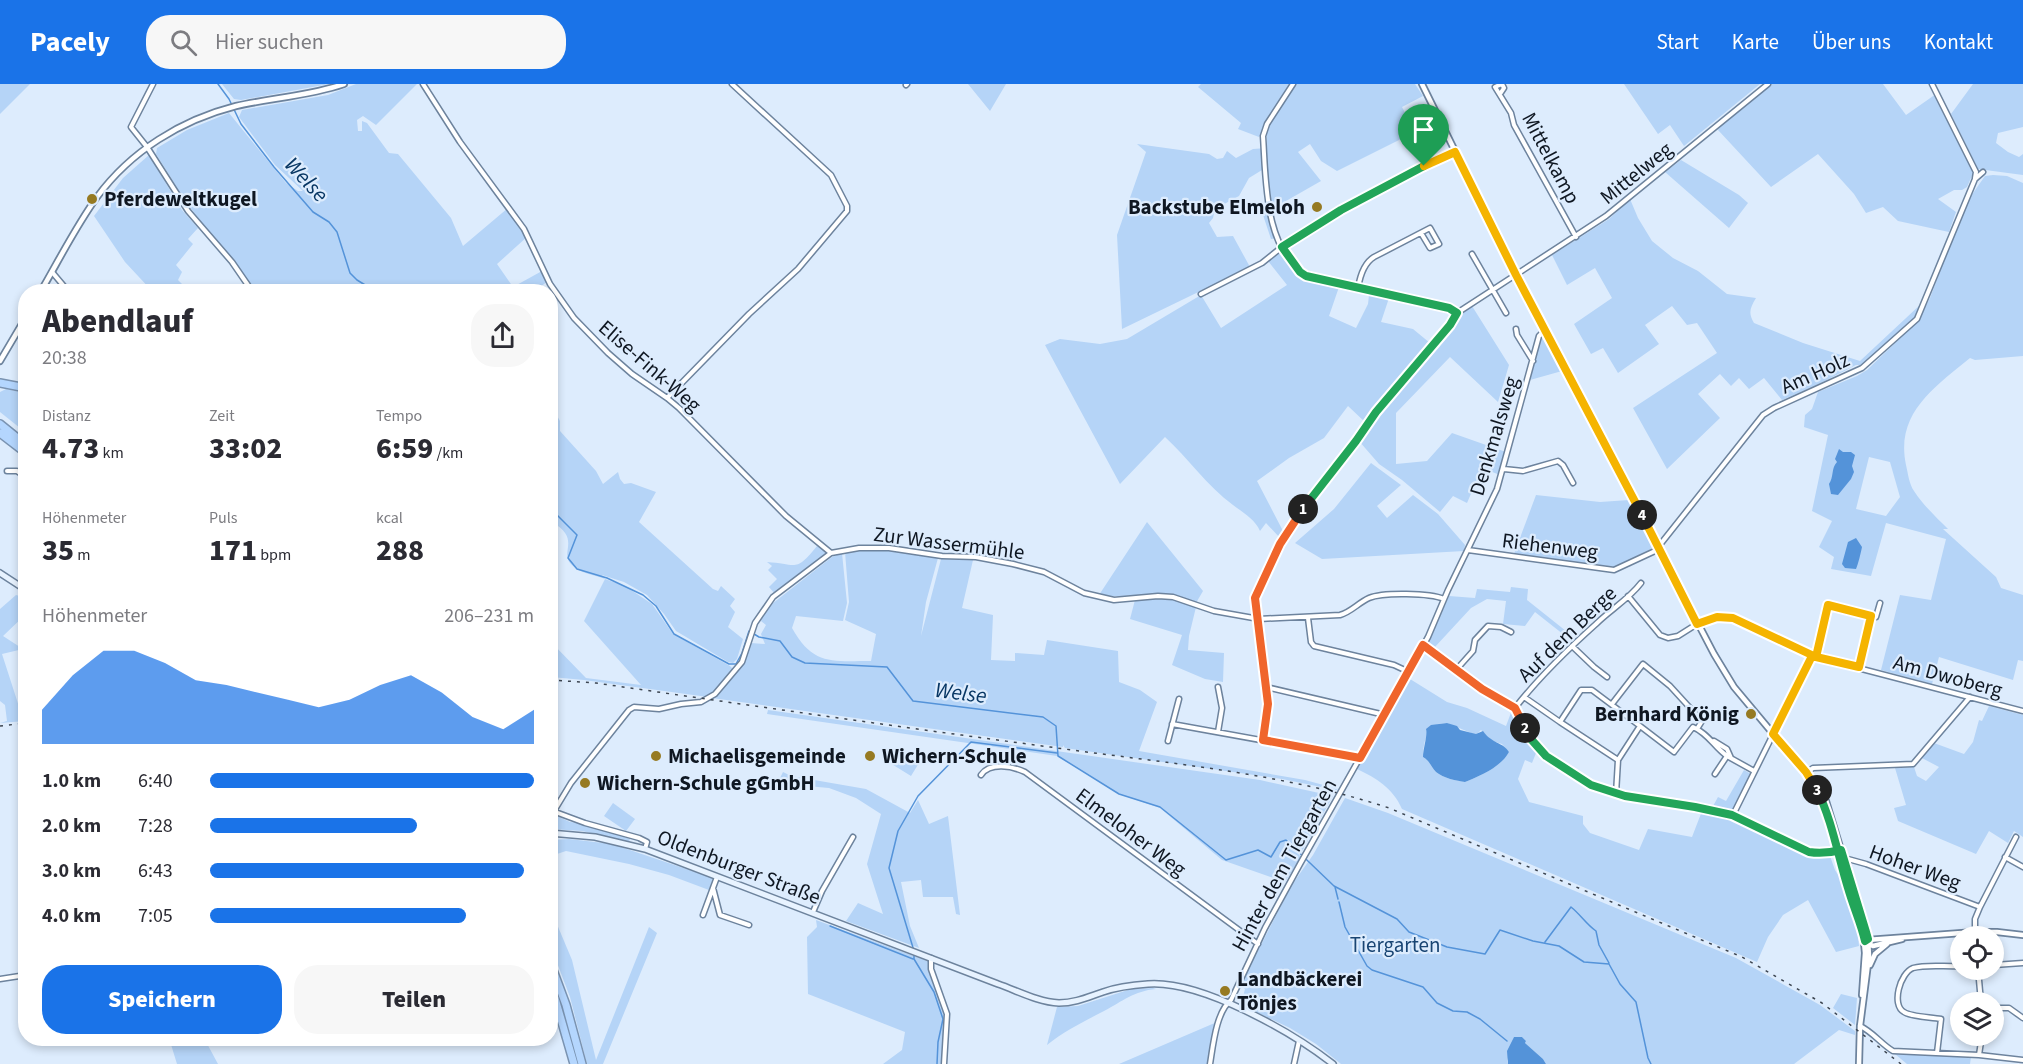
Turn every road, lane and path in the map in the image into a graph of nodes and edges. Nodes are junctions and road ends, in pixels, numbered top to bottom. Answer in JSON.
{"nodes":[{"id":1,"x":153,"y":84,"type":"edge"},
{"id":2,"x":344,"y":84,"type":"edge"},
{"id":3,"x":423,"y":84,"type":"edge"},
{"id":4,"x":732,"y":84,"type":"edge"},
{"id":5,"x":1293,"y":84,"type":"edge"},
{"id":6,"x":1422,"y":84,"type":"edge"},
{"id":7,"x":1768,"y":84,"type":"edge"},
{"id":8,"x":1932,"y":84,"type":"edge"},
{"id":9,"x":1500,"y":94,"type":"dead end"},
{"id":10,"x":147,"y":147,"type":"junction"},
{"id":11,"x":1455,"y":152,"type":"junction"},
{"id":12,"x":1983,"y":172,"type":"dead end"},
{"id":13,"x":1975,"y":179,"type":"junction"},
{"id":14,"x":1421,"y":233,"type":"junction"},
{"id":15,"x":1576,"y":237,"type":"junction"},
{"id":16,"x":1282,"y":247,"type":"junction"},
{"id":17,"x":1472,"y":254,"type":"dead end"},
{"id":18,"x":51,"y":272,"type":"junction"},
{"id":19,"x":1516,"y":275,"type":"junction"},
{"id":20,"x":45,"y":284,"type":"edge"},
{"id":21,"x":62,"y":284,"type":"edge"},
{"id":22,"x":247,"y":284,"type":"edge"},
{"id":23,"x":550,"y":284,"type":"edge"},
{"id":24,"x":1358,"y":288,"type":"junction"},
{"id":25,"x":1492,"y":290,"type":"junction"},
{"id":26,"x":1201,"y":294,"type":"dead end"},
{"id":27,"x":558,"y":295,"type":"edge"},
{"id":28,"x":1457,"y":313,"type":"junction"},
{"id":29,"x":1506,"y":313,"type":"dead end"},
{"id":30,"x":1516,"y":329,"type":"dead end"},
{"id":31,"x":1545,"y":330,"type":"junction"},
{"id":32,"x":18,"y":331,"type":"edge"},
{"id":33,"x":0,"y":361,"type":"edge"},
{"id":34,"x":1533,"y":361,"type":"junction"},
{"id":35,"x":0,"y":378,"type":"edge"},
{"id":36,"x":0,"y":383,"type":"edge"},
{"id":37,"x":14,"y":385,"type":"junction"},
{"id":38,"x":18,"y":386,"type":"edge"},
{"id":39,"x":667,"y":398,"type":"junction"},
{"id":40,"x":0,"y":424,"type":"edge"},
{"id":41,"x":0,"y":433,"type":"edge"},
{"id":42,"x":18,"y":439,"type":"edge"},
{"id":43,"x":18,"y":447,"type":"edge"},
{"id":44,"x":1504,"y":469,"type":"junction"},
{"id":45,"x":7,"y":471,"type":"dead end"},
{"id":46,"x":18,"y":472,"type":"edge"},
{"id":47,"x":1573,"y":483,"type":"dead end"},
{"id":48,"x":1658,"y":547,"type":"junction"},
{"id":49,"x":1468,"y":550,"type":"junction"},
{"id":50,"x":831,"y":553,"type":"junction"},
{"id":51,"x":0,"y":573,"type":"edge"},
{"id":52,"x":1641,"y":583,"type":"dead end"},
{"id":53,"x":18,"y":585,"type":"edge"},
{"id":54,"x":1628,"y":596,"type":"junction"},
{"id":55,"x":1444,"y":599,"type":"junction"},
{"id":56,"x":1880,"y":603,"type":"dead end"},
{"id":57,"x":1875,"y":617,"type":"junction"},
{"id":58,"x":1259,"y":618,"type":"junction"},
{"id":59,"x":1308,"y":618,"type":"junction"},
{"id":60,"x":1697,"y":624,"type":"junction"},
{"id":61,"x":1511,"y":632,"type":"dead end"},
{"id":62,"x":1423,"y":645,"type":"junction"},
{"id":63,"x":1572,"y":646,"type":"junction"},
{"id":64,"x":1814,"y":656,"type":"junction"},
{"id":65,"x":1859,"y":667,"type":"junction"},
{"id":66,"x":1456,"y":669,"type":"junction"},
{"id":67,"x":1409,"y":672,"type":"junction"},
{"id":68,"x":1607,"y":677,"type":"dead end"},
{"id":69,"x":1218,"y":687,"type":"dead end"},
{"id":70,"x":1266,"y":687,"type":"junction"},
{"id":71,"x":1970,"y":696,"type":"junction"},
{"id":72,"x":1524,"y":697,"type":"junction"},
{"id":73,"x":1179,"y":699,"type":"dead end"},
{"id":74,"x":1612,"y":704,"type":"junction"},
{"id":75,"x":1515,"y":708,"type":"junction"},
{"id":76,"x":2023,"y":711,"type":"edge"},
{"id":77,"x":1385,"y":715,"type":"junction"},
{"id":78,"x":1560,"y":722,"type":"junction"},
{"id":79,"x":1172,"y":724,"type":"junction"},
{"id":80,"x":1640,"y":726,"type":"junction"},
{"id":81,"x":1697,"y":729,"type":"junction"},
{"id":82,"x":1218,"y":732,"type":"junction"},
{"id":83,"x":1773,"y":734,"type":"junction"},
{"id":84,"x":1263,"y":740,"type":"junction"},
{"id":85,"x":1168,"y":741,"type":"dead end"},
{"id":86,"x":1729,"y":757,"type":"junction"},
{"id":87,"x":1360,"y":758,"type":"junction"},
{"id":88,"x":1617,"y":760,"type":"junction"},
{"id":89,"x":1754,"y":771,"type":"junction"},
{"id":90,"x":1806,"y":772,"type":"junction"},
{"id":91,"x":1715,"y":774,"type":"dead end"},
{"id":92,"x":981,"y":775,"type":"dead end"},
{"id":93,"x":1616,"y":794,"type":"junction"},
{"id":94,"x":558,"y":802,"type":"edge"},
{"id":95,"x":558,"y":813,"type":"edge"},
{"id":96,"x":1732,"y":815,"type":"junction"},
{"id":97,"x":558,"y":834,"type":"edge"},
{"id":98,"x":853,"y":837,"type":"dead end"},
{"id":99,"x":2016,"y":837,"type":"dead end"},
{"id":100,"x":645,"y":849,"type":"junction"},
{"id":101,"x":1839,"y":850,"type":"junction"},
{"id":102,"x":2005,"y":857,"type":"junction"},
{"id":103,"x":1842,"y":860,"type":"junction"},
{"id":104,"x":2023,"y":867,"type":"edge"},
{"id":105,"x":717,"y":876,"type":"junction"},
{"id":106,"x":713,"y":888,"type":"junction"},
{"id":107,"x":1980,"y":908,"type":"junction"},
{"id":108,"x":813,"y":912,"type":"junction"},
{"id":109,"x":703,"y":915,"type":"dead end"},
{"id":110,"x":749,"y":925,"type":"dead end"},
{"id":111,"x":1975,"y":926,"type":"edge"},
{"id":112,"x":2004,"y":933,"type":"edge"},
{"id":113,"x":1950,"y":935,"type":"edge"},
{"id":114,"x":2023,"y":935,"type":"edge"},
{"id":115,"x":1910,"y":937,"type":"junction"},
{"id":116,"x":1867,"y":941,"type":"junction"},
{"id":117,"x":1889,"y":942,"type":"junction"},
{"id":118,"x":1258,"y":944,"type":"junction"},
{"id":119,"x":931,"y":958,"type":"junction"},
{"id":120,"x":2023,"y":963,"type":"edge"},
{"id":121,"x":2004,"y":964,"type":"edge"},
{"id":122,"x":1950,"y":966,"type":"edge"},
{"id":123,"x":18,"y":976,"type":"edge"},
{"id":124,"x":1867,"y":976,"type":"junction"},
{"id":125,"x":0,"y":979,"type":"edge"},
{"id":126,"x":558,"y":984,"type":"edge"},
{"id":127,"x":1227,"y":1003,"type":"junction"},
{"id":128,"x":2004,"y":1008,"type":"edge"},
{"id":129,"x":558,"y":1009,"type":"edge"},
{"id":130,"x":2023,"y":1018,"type":"edge"},
{"id":131,"x":1860,"y":1026,"type":"junction"},
{"id":132,"x":1300,"y":1040,"type":"junction"},
{"id":133,"x":1980,"y":1046,"type":"edge"},
{"id":134,"x":1937,"y":1053,"type":"junction"},
{"id":135,"x":1979,"y":1055,"type":"junction"},
{"id":136,"x":2023,"y":1060,"type":"edge"},
{"id":137,"x":574,"y":1064,"type":"edge"},
{"id":138,"x":582,"y":1064,"type":"edge"},
{"id":139,"x":944,"y":1064,"type":"edge"},
{"id":140,"x":1210,"y":1064,"type":"edge"},
{"id":141,"x":1294,"y":1064,"type":"edge"},
{"id":142,"x":1333,"y":1064,"type":"edge"},
{"id":143,"x":1859,"y":1064,"type":"edge"}],
"edges":[{"from":1,"to":10,"type":"street"},
{"from":2,"to":10,"type":"street"},
{"from":3,"to":23,"type":"street","name":"Elise-Fink-Weg"},
{"from":4,"to":39,"type":"street"},
{"from":5,"to":16,"type":"street"},
{"from":6,"to":11,"type":"street"},
{"from":7,"to":15,"type":"street","name":"Mittelweg"},
{"from":8,"to":13,"type":"street"},
{"from":9,"to":15,"type":"street","name":"Mittelkamp"},
{"from":10,"to":18,"type":"street"},
{"from":10,"to":22,"type":"street"},
{"from":11,"to":16,"type":"street"},
{"from":11,"to":19,"type":"street"},
{"from":12,"to":13,"type":"street","name":"Am Holz"},
{"from":13,"to":48,"type":"street","name":"Am Holz"},
{"from":14,"to":14,"type":"street"},
{"from":14,"to":24,"type":"street"},
{"from":15,"to":19,"type":"street","name":"Mittelweg"},
{"from":16,"to":24,"type":"street"},
{"from":16,"to":26,"type":"street"},
{"from":17,"to":25,"type":"street"},
{"from":18,"to":20,"type":"street"},
{"from":18,"to":21,"type":"street"},
{"from":19,"to":25,"type":"street","name":"Mittelweg"},
{"from":19,"to":31,"type":"street"},
{"from":24,"to":28,"type":"street"},
{"from":25,"to":28,"type":"street","name":"Mittelweg"},
{"from":25,"to":29,"type":"street"},
{"from":27,"to":39,"type":"street","name":"Elise-Fink-Weg"},
{"from":28,"to":58,"type":"street"},
{"from":30,"to":34,"type":"street"},
{"from":31,"to":34,"type":"street","name":"Denkmalsweg"},
{"from":31,"to":48,"type":"street"},
{"from":32,"to":33,"type":"street"},
{"from":34,"to":44,"type":"street","name":"Denkmalsweg"},
{"from":35,"to":37,"type":"highway"},
{"from":36,"to":37,"type":"highway"},
{"from":37,"to":38,"type":"highway"},
{"from":39,"to":50,"type":"street","name":"Elise-Fink-Weg"},
{"from":40,"to":42,"type":"highway"},
{"from":41,"to":43,"type":"highway"},
{"from":44,"to":47,"type":"street"},
{"from":44,"to":49,"type":"street","name":"Denkmalsweg"},
{"from":45,"to":46,"type":"street"},
{"from":48,"to":49,"type":"street","name":"Riehenweg"},
{"from":48,"to":60,"type":"street"},
{"from":49,"to":55,"type":"street","name":"Hinter dem Tiergarten"},
{"from":50,"to":58,"type":"street","name":"Zur Wassermühle"},
{"from":50,"to":94,"type":"street"},
{"from":51,"to":53,"type":"main road"},
{"from":52,"to":54,"type":"street","name":"Auf dem Berge"},
{"from":54,"to":60,"type":"street","name":"Am Dwoberg"},
{"from":54,"to":63,"type":"street","name":"Auf dem Berge"},
{"from":55,"to":59,"type":"street","name":"Zur Wassermühle"},
{"from":55,"to":62,"type":"street","name":"Hinter dem Tiergarten"},
{"from":56,"to":57,"type":"street"},
{"from":57,"to":64,"type":"street"},
{"from":57,"to":65,"type":"street"},
{"from":58,"to":59,"type":"street","name":"Zur Wassermühle"},
{"from":58,"to":70,"type":"street"},
{"from":59,"to":67,"type":"street"},
{"from":60,"to":64,"type":"street","name":"Am Dwoberg"},
{"from":60,"to":83,"type":"street"},
{"from":61,"to":66,"type":"street"},
{"from":62,"to":66,"type":"street"},
{"from":62,"to":67,"type":"street","name":"Hinter dem Tiergarten"},
{"from":63,"to":68,"type":"street"},
{"from":63,"to":72,"type":"street","name":"Auf dem Berge"},
{"from":64,"to":65,"type":"street","name":"Am Dwoberg"},
{"from":64,"to":83,"type":"street"},
{"from":65,"to":71,"type":"street","name":"Am Dwoberg"},
{"from":66,"to":75,"type":"street"},
{"from":67,"to":77,"type":"street","name":"Hinter dem Tiergarten"},
{"from":69,"to":82,"type":"street"},
{"from":70,"to":77,"type":"street"},
{"from":70,"to":84,"type":"street"},
{"from":71,"to":76,"type":"street","name":"Am Dwoberg"},
{"from":71,"to":90,"type":"street"},
{"from":72,"to":75,"type":"street","name":"Auf dem Berge"},
{"from":72,"to":78,"type":"street"},
{"from":73,"to":79,"type":"street"},
{"from":74,"to":78,"type":"street"},
{"from":74,"to":80,"type":"street"},
{"from":74,"to":81,"type":"street"},
{"from":75,"to":93,"type":"street"},
{"from":77,"to":87,"type":"street","name":"Hinter dem Tiergarten"},
{"from":78,"to":88,"type":"street"},
{"from":79,"to":82,"type":"street"},
{"from":79,"to":85,"type":"street"},
{"from":80,"to":81,"type":"street"},
{"from":80,"to":88,"type":"street"},
{"from":81,"to":86,"type":"street"},
{"from":82,"to":84,"type":"street"},
{"from":83,"to":89,"type":"street"},
{"from":83,"to":90,"type":"street"},
{"from":84,"to":87,"type":"street"},
{"from":86,"to":89,"type":"street"},
{"from":86,"to":91,"type":"street"},
{"from":87,"to":118,"type":"street","name":"Hinter dem Tiergarten"},
{"from":88,"to":93,"type":"street"},
{"from":89,"to":96,"type":"street"},
{"from":90,"to":101,"type":"street"},
{"from":92,"to":118,"type":"street","name":"Elmeloher Weg"},
{"from":93,"to":96,"type":"street"},
{"from":95,"to":100,"type":"street"},
{"from":96,"to":101,"type":"street"},
{"from":97,"to":100,"type":"main road","name":"Oldenburger Straße"},
{"from":98,"to":108,"type":"street"},
{"from":99,"to":102,"type":"street"},
{"from":100,"to":105,"type":"main road","name":"Oldenburger Straße"},
{"from":101,"to":103,"type":"street"},
{"from":102,"to":104,"type":"street"},
{"from":102,"to":107,"type":"street"},
{"from":103,"to":107,"type":"street","name":"Hoher Weg"},
{"from":103,"to":116,"type":"street"},
{"from":105,"to":106,"type":"street"},
{"from":105,"to":108,"type":"main road","name":"Oldenburger Straße"},
{"from":106,"to":109,"type":"street"},
{"from":106,"to":110,"type":"street"},
{"from":107,"to":111,"type":"street"},
{"from":108,"to":119,"type":"main road","name":"Oldenburger Straße"},
{"from":112,"to":114,"type":"street"},
{"from":113,"to":115,"type":"street"},
{"from":115,"to":116,"type":"street"},
{"from":115,"to":117,"type":"street"},
{"from":116,"to":117,"type":"street"},
{"from":116,"to":124,"type":"street"},
{"from":116,"to":131,"type":"street"},
{"from":117,"to":124,"type":"street"},
{"from":118,"to":127,"type":"street","name":"Hinter dem Tiergarten"},
{"from":119,"to":127,"type":"main road","name":"Oldenburger Straße"},
{"from":119,"to":139,"type":"street"},
{"from":120,"to":121,"type":"street"},
{"from":122,"to":134,"type":"street"},
{"from":123,"to":125,"type":"street"},
{"from":124,"to":131,"type":"street"},
{"from":126,"to":138,"type":"highway"},
{"from":127,"to":132,"type":"main road","name":"Oldenburger Straße"},
{"from":127,"to":140,"type":"street","name":"Hinter dem Tiergarten"},
{"from":128,"to":130,"type":"street"},
{"from":129,"to":137,"type":"highway"},
{"from":131,"to":134,"type":"street"},
{"from":131,"to":143,"type":"street"},
{"from":132,"to":141,"type":"street"},
{"from":132,"to":142,"type":"main road","name":"Oldenburger Straße"},
{"from":133,"to":135,"type":"street"},
{"from":134,"to":135,"type":"street"},
{"from":135,"to":136,"type":"street"}]}
